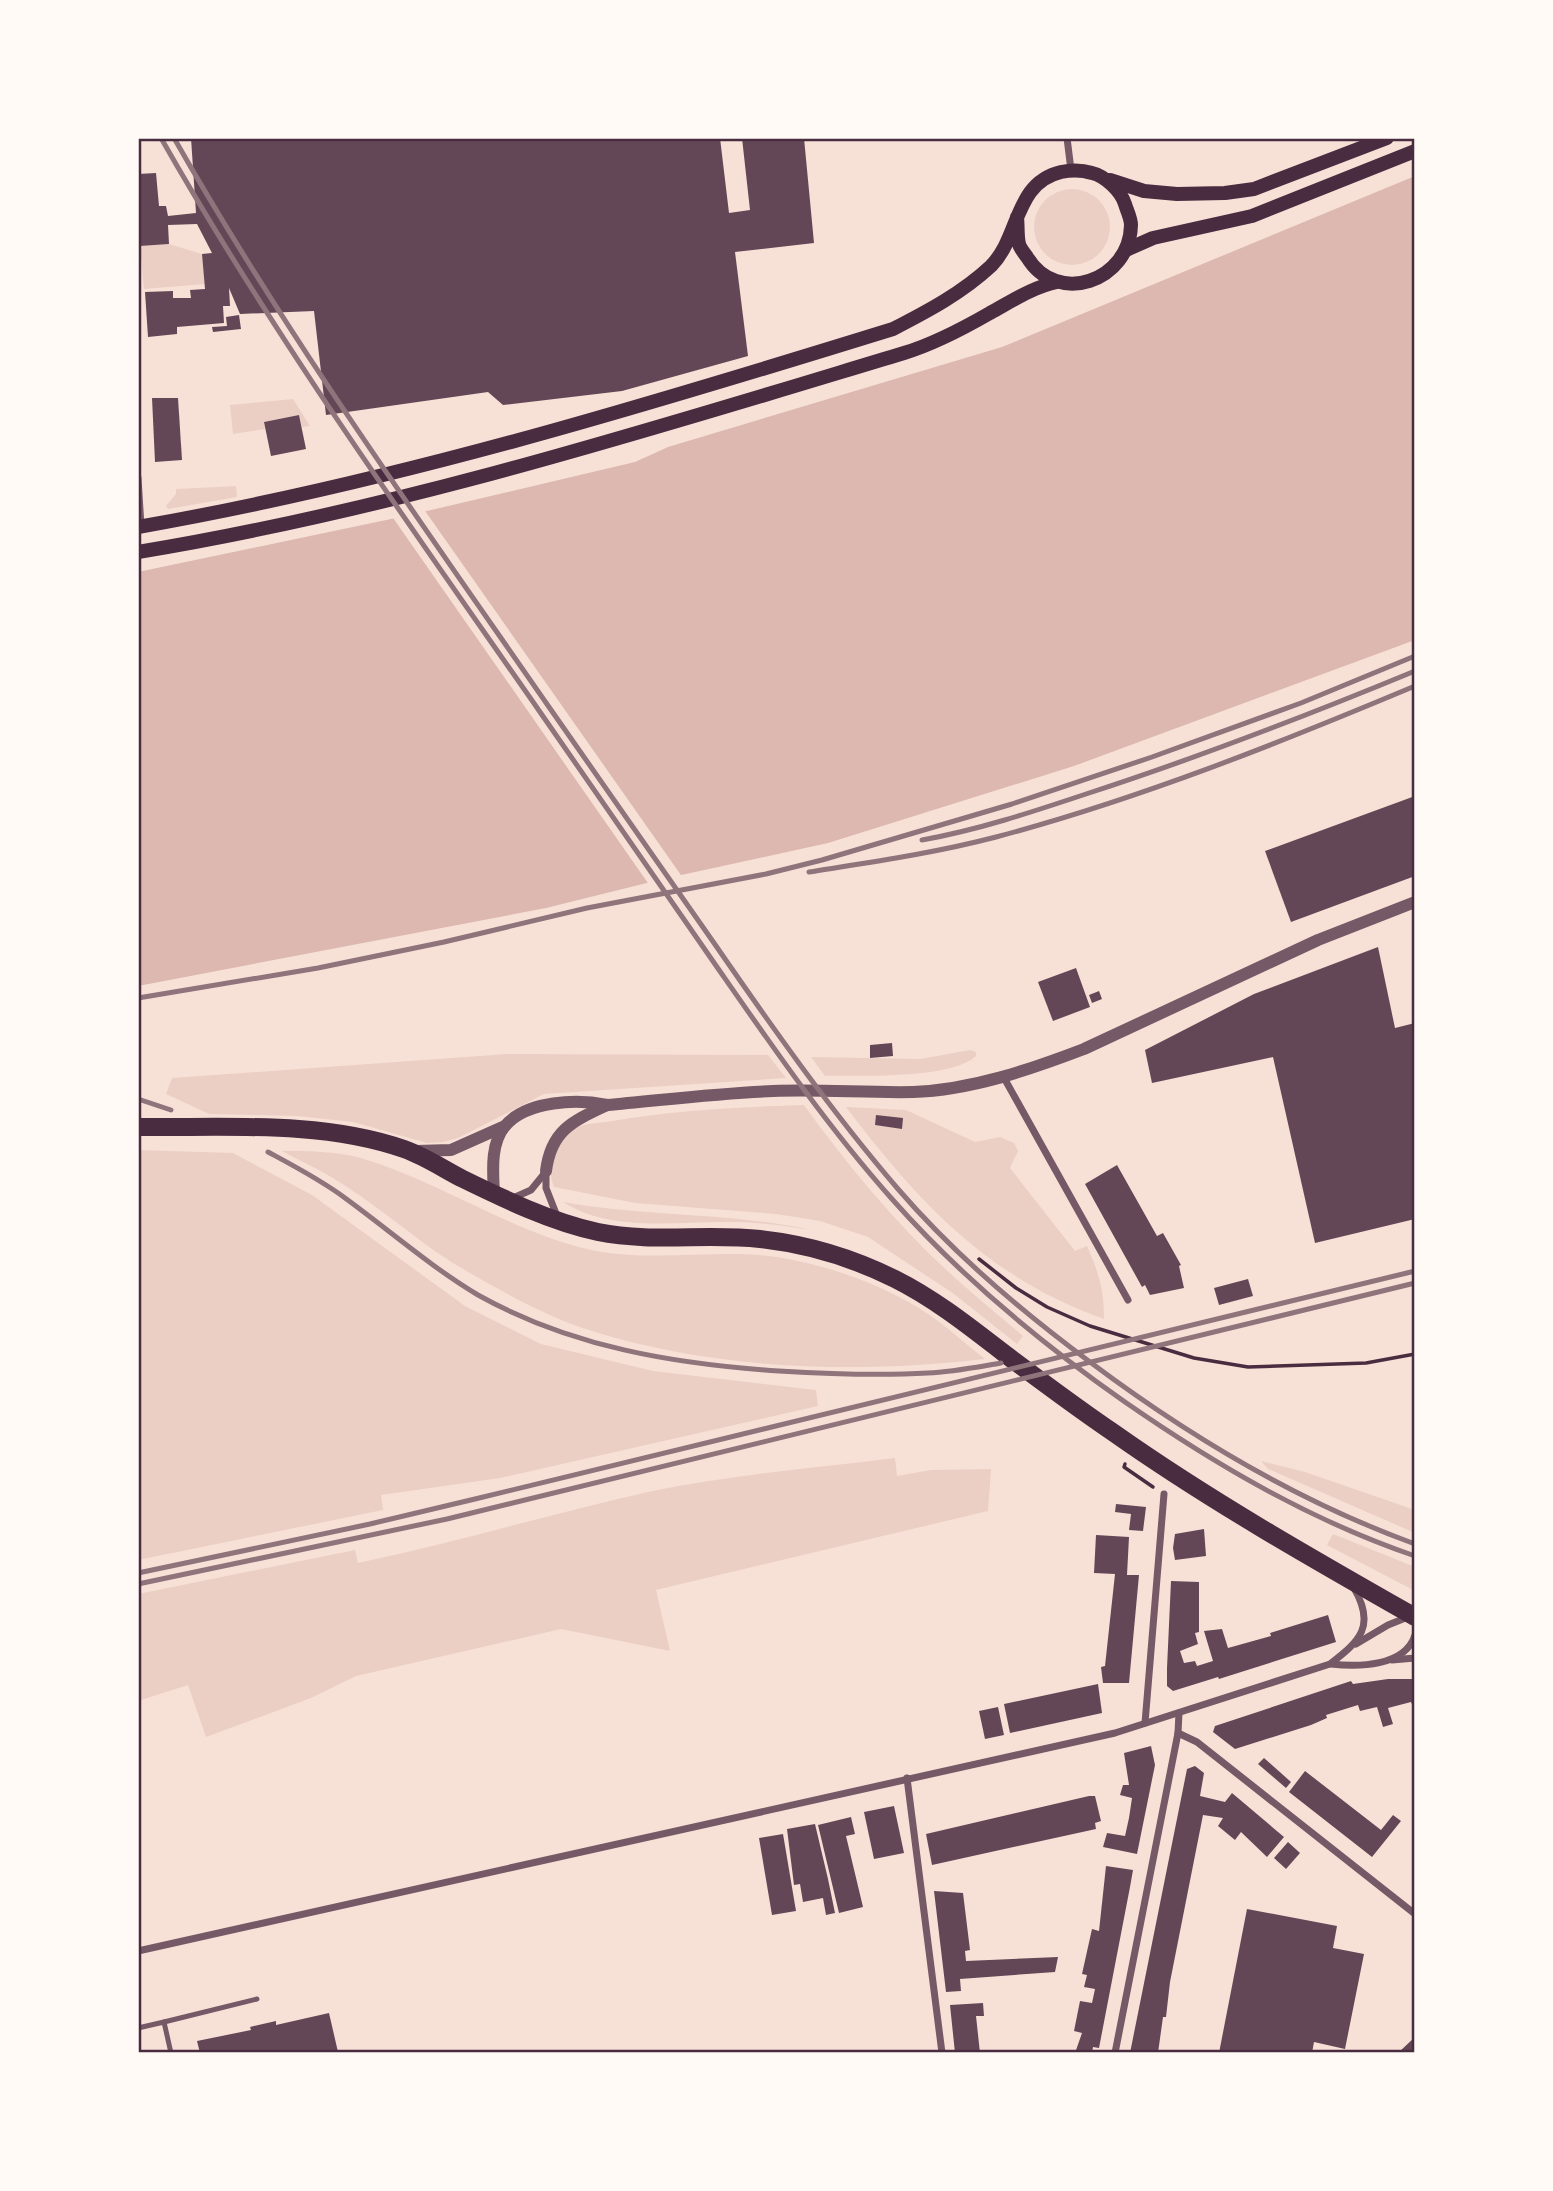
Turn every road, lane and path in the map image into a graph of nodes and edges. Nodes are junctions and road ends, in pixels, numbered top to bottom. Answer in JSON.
{"nodes":[{"id":1,"x":1068,"y":138,"type":"edge"},
{"id":2,"x":1387,"y":138,"type":"edge"},
{"id":3,"x":1415,"y":151,"type":"edge"},
{"id":4,"x":1071,"y":170,"type":"junction"},
{"id":5,"x":1103,"y":177,"type":"junction"},
{"id":6,"x":1017,"y":217,"type":"junction"},
{"id":7,"x":1126,"y":250,"type":"junction"},
{"id":8,"x":1057,"y":282,"type":"junction"},
{"id":9,"x":138,"y":478,"type":"edge"},
{"id":10,"x":140,"y":527,"type":"edge"},
{"id":11,"x":138,"y":552,"type":"edge"},
{"id":12,"x":1415,"y":902,"type":"edge"},
{"id":13,"x":1003,"y":1076,"type":"junction"},
{"id":14,"x":607,"y":1105,"type":"junction"},
{"id":15,"x":505,"y":1126,"type":"junction"},
{"id":16,"x":138,"y":1127,"type":"edge"},
{"id":17,"x":409,"y":1150,"type":"junction"},
{"id":18,"x":546,"y":1171,"type":"junction"},
{"id":19,"x":501,"y":1196,"type":"junction"},
{"id":20,"x":559,"y":1220,"type":"junction"},
{"id":21,"x":979,"y":1259,"type":"dead end"},
{"id":22,"x":1128,"y":1300,"type":"dead end"},
{"id":23,"x":1415,"y":1354,"type":"edge"},
{"id":24,"x":1124,"y":1467,"type":"dead end"},
{"id":25,"x":1164,"y":1494,"type":"joint"},
{"id":26,"x":1349,"y":1579,"type":"junction"},
{"id":27,"x":1415,"y":1617,"type":"edge"},
{"id":28,"x":1415,"y":1635,"type":"edge"},
{"id":29,"x":1354,"y":1645,"type":"junction"},
{"id":30,"x":1415,"y":1658,"type":"edge"},
{"id":31,"x":1381,"y":1662,"type":"junction"},
{"id":32,"x":1330,"y":1664,"type":"junction"},
{"id":33,"x":1179,"y":1713,"type":"junction"},
{"id":34,"x":1145,"y":1723,"type":"junction"},
{"id":35,"x":1178,"y":1733,"type":"junction"},
{"id":36,"x":907,"y":1778,"type":"junction"},
{"id":37,"x":1415,"y":1914,"type":"edge"},
{"id":38,"x":138,"y":1951,"type":"edge"},
{"id":39,"x":257,"y":1999,"type":"dead end"},
{"id":40,"x":164,"y":2022,"type":"junction"},
{"id":41,"x":138,"y":2028,"type":"edge"},
{"id":42,"x":171,"y":2053,"type":"edge"},
{"id":43,"x":942,"y":2053,"type":"edge"},
{"id":44,"x":1115,"y":2053,"type":"edge"}],
"edges":[{"from":1,"to":4,"type":"street"},
{"from":2,"to":5,"type":"main road"},
{"from":3,"to":7,"type":"main road"},
{"from":4,"to":5,"type":"main road"},
{"from":4,"to":6,"type":"main road"},
{"from":5,"to":7,"type":"main road"},
{"from":6,"to":8,"type":"main road"},
{"from":6,"to":10,"type":"main road"},
{"from":7,"to":8,"type":"main road"},
{"from":8,"to":11,"type":"main road"},
{"from":9,"to":10,"type":"street"},
{"from":12,"to":13,"type":"street"},
{"from":13,"to":14,"type":"street"},
{"from":13,"to":22,"type":"street"},
{"from":14,"to":15,"type":"street"},
{"from":14,"to":18,"type":"street"},
{"from":15,"to":17,"type":"street"},
{"from":15,"to":19,"type":"street"},
{"from":16,"to":17,"type":"main road"},
{"from":17,"to":19,"type":"main road"},
{"from":18,"to":19,"type":"street"},
{"from":18,"to":20,"type":"street"},
{"from":19,"to":20,"type":"main road"},
{"from":20,"to":26,"type":"main road"},
{"from":21,"to":23,"type":"path"},
{"from":24,"to":25,"type":"path"},
{"from":25,"to":34,"type":"street"},
{"from":26,"to":27,"type":"main road"},
{"from":26,"to":29,"type":"street"},
{"from":27,"to":29,"type":"street"},
{"from":28,"to":31,"type":"street"},
{"from":29,"to":32,"type":"street"},
{"from":30,"to":31,"type":"street"},
{"from":31,"to":32,"type":"street"},
{"from":32,"to":33,"type":"street"},
{"from":33,"to":34,"type":"street"},
{"from":33,"to":35,"type":"street"},
{"from":34,"to":36,"type":"street"},
{"from":35,"to":37,"type":"street"},
{"from":35,"to":44,"type":"street"},
{"from":36,"to":38,"type":"street"},
{"from":36,"to":43,"type":"street"},
{"from":39,"to":40,"type":"lane"},
{"from":40,"to":41,"type":"lane"},
{"from":40,"to":42,"type":"lane"}]}
